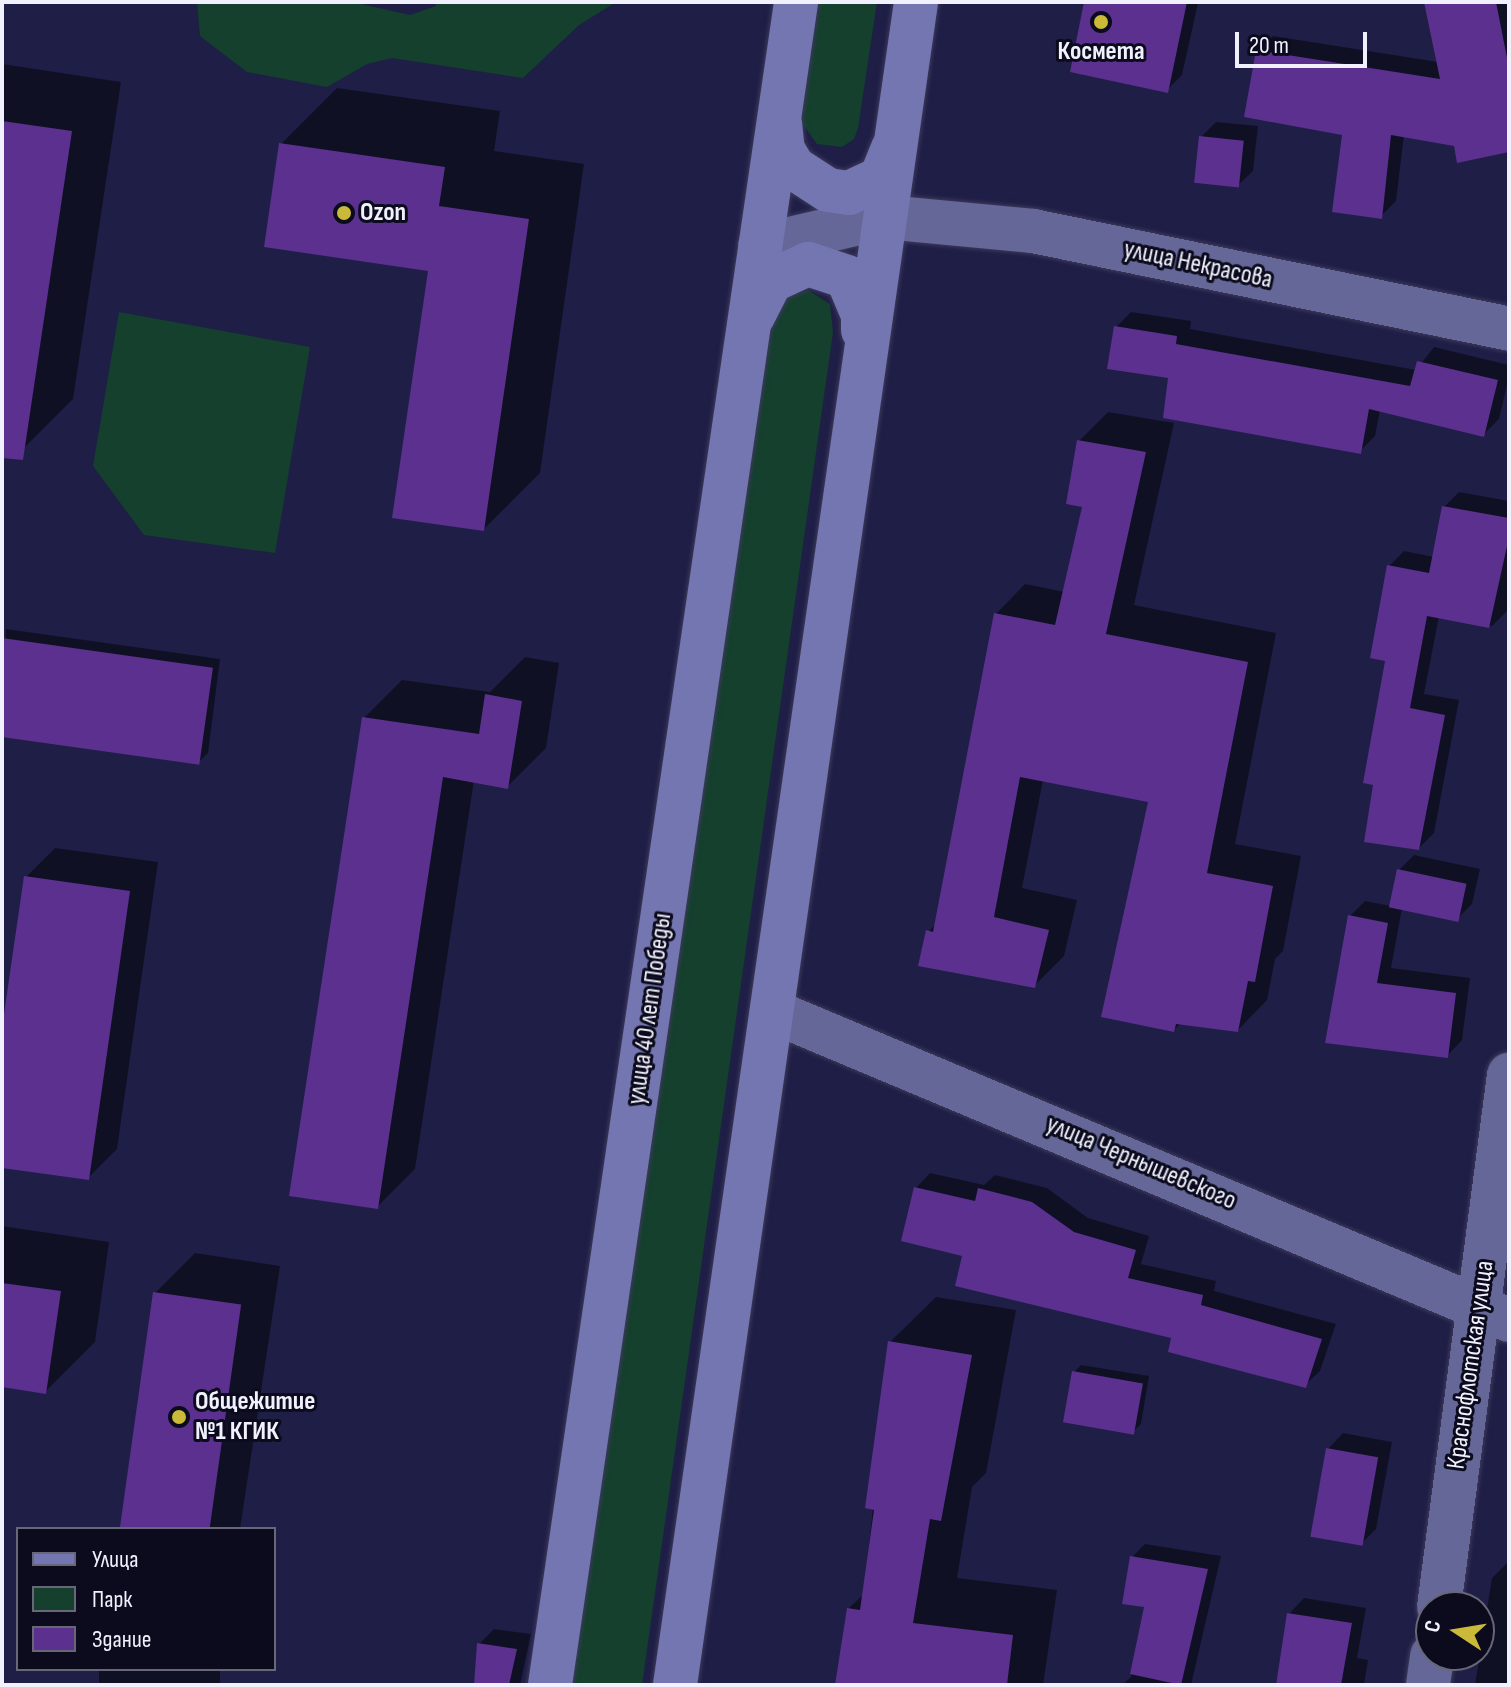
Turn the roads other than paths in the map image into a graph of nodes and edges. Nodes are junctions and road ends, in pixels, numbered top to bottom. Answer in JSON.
{"nodes":[{"id":1,"x":796,"y":2,"type":"edge"},
{"id":2,"x":916,"y":2,"type":"edge"},
{"id":3,"x":781,"y":108,"type":"junction"},
{"id":4,"x":895,"y":137,"type":"junction"},
{"id":5,"x":885,"y":217,"type":"junction"},
{"id":6,"x":760,"y":246,"type":"junction"},
{"id":7,"x":1509,"y":329,"type":"edge"},
{"id":8,"x":747,"y":333,"type":"junction"},
{"id":9,"x":863,"y":361,"type":"junction"},
{"id":10,"x":772,"y":1011,"type":"junction"},
{"id":11,"x":1509,"y":1075,"type":"edge"},
{"id":12,"x":1494,"y":1314,"type":"edge"},
{"id":13,"x":1442,"y":1591,"type":"edge"},
{"id":14,"x":550,"y":1685,"type":"edge"},
{"id":15,"x":675,"y":1685,"type":"edge"}],
"edges":[{"from":1,"to":3,"type":"main road","name":"улица 40 лет Победы"},
{"from":2,"to":4,"type":"main road","name":"улица 40 лет Победы"},
{"from":3,"to":4,"type":"main road","name":"улица 40 лет Победы"},
{"from":3,"to":6,"type":"main road","name":"улица 40 лет Победы"},
{"from":4,"to":5,"type":"main road","name":"улица 40 лет Победы"},
{"from":5,"to":6,"type":"street"},
{"from":5,"to":7,"type":"street","name":"улица Некрасова"},
{"from":5,"to":9,"type":"main road","name":"улица 40 лет Победы"},
{"from":6,"to":8,"type":"main road","name":"улица 40 лет Победы"},
{"from":8,"to":9,"type":"main road","name":"улица 40 лет Победы"},
{"from":8,"to":14,"type":"main road","name":"улица 40 лет Победы"},
{"from":9,"to":10,"type":"main road","name":"улица 40 лет Победы"},
{"from":10,"to":12,"type":"street","name":"улица Чернышевского"},
{"from":10,"to":15,"type":"main road","name":"улица 40 лет Победы"},
{"from":11,"to":12,"type":"street","name":"Краснофлотская улица"},
{"from":12,"to":13,"type":"street","name":"Краснофлотская улица"}]}
